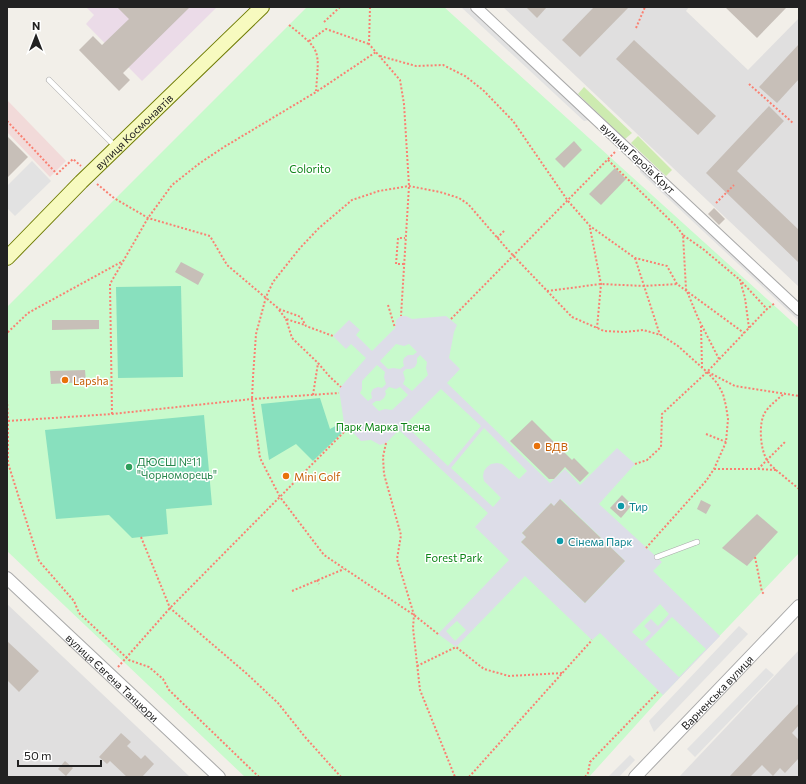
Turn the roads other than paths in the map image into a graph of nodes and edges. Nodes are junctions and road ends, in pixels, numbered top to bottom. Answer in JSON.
{"nodes":[{"id":1,"x":262,"y":7,"type":"edge"},
{"id":2,"x":476,"y":7,"type":"edge"},
{"id":3,"x":49,"y":80,"type":"dead end"},
{"id":4,"x":117,"y":148,"type":"junction"},
{"id":5,"x":7,"y":258,"type":"edge"},
{"id":6,"x":799,"y":310,"type":"edge"},
{"id":7,"x":697,"y":542,"type":"dead end"},
{"id":8,"x":657,"y":557,"type":"dead end"},
{"id":9,"x":7,"y":578,"type":"edge"},
{"id":10,"x":799,"y":606,"type":"edge"},
{"id":11,"x":219,"y":777,"type":"edge"},
{"id":12,"x":635,"y":777,"type":"edge"}],
"edges":[{"from":1,"to":4,"type":"main road","name":"вулиця Космонавтів"},
{"from":2,"to":6,"type":"street","name":"вулиця Героїв Крут"},
{"from":3,"to":4,"type":"lane"},
{"from":4,"to":5,"type":"main road","name":"вулиця Космонавтів"},
{"from":7,"to":8,"type":"lane"},
{"from":9,"to":11,"type":"street","name":"вулиця Євгена Танцюри"},
{"from":10,"to":12,"type":"street","name":"Варненська вулиця"}]}
